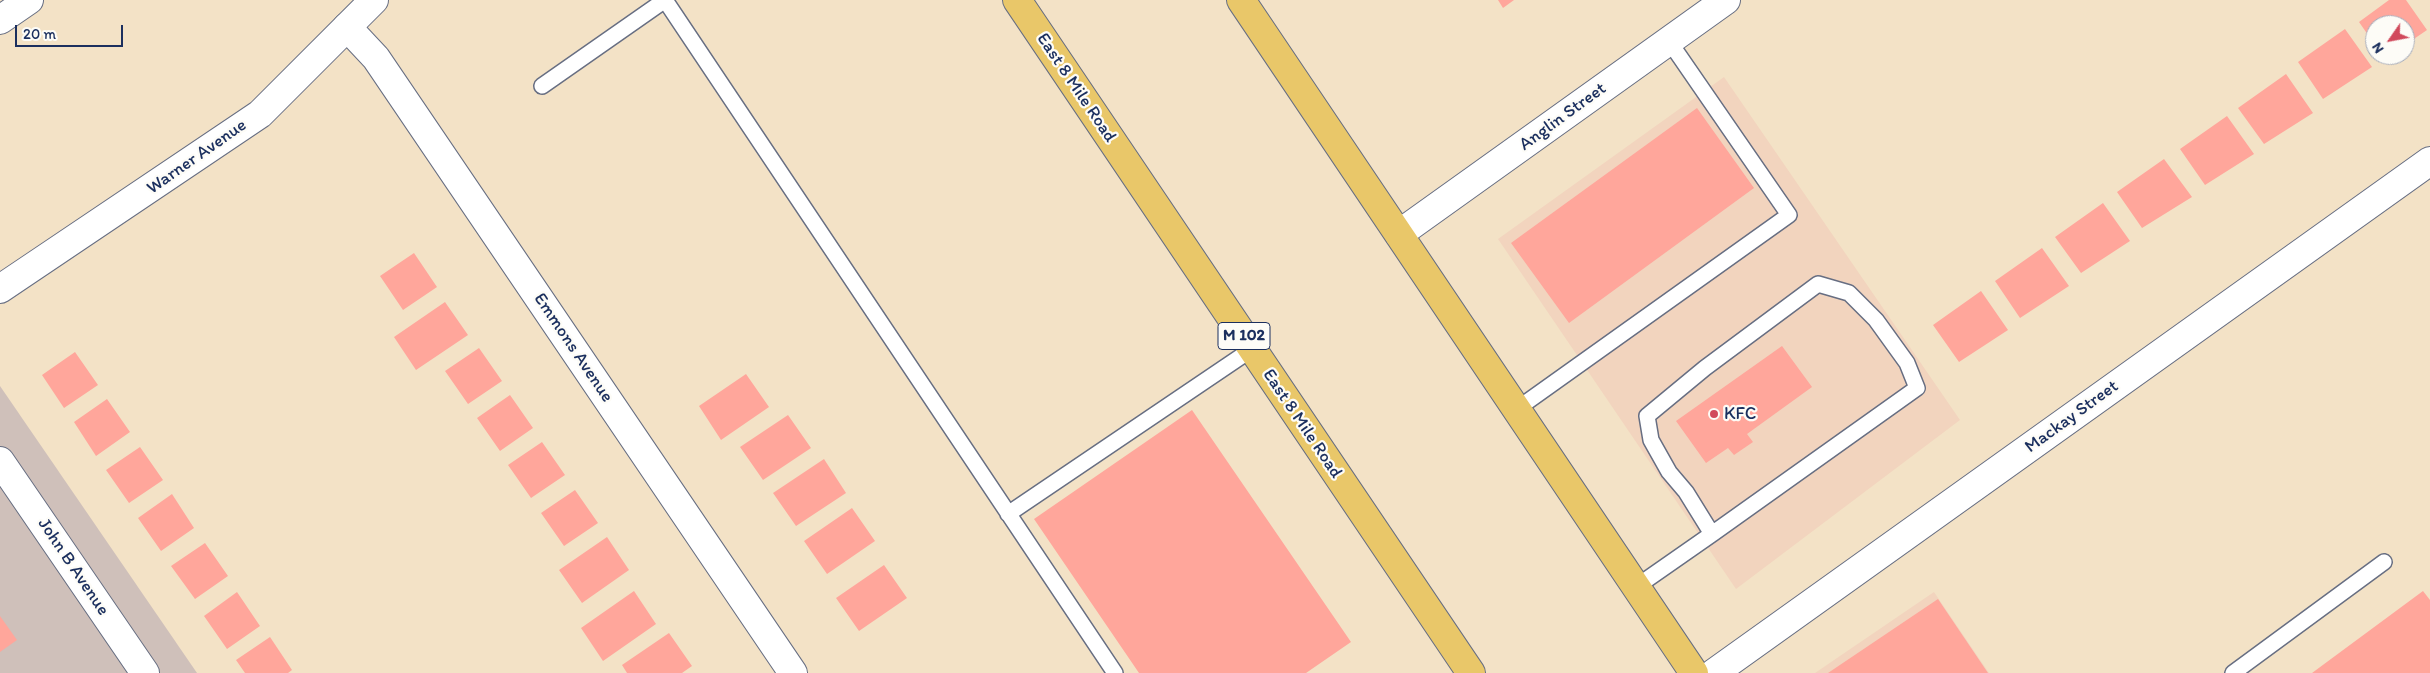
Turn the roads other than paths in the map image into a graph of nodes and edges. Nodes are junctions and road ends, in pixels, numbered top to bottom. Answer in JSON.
{"nodes":[{"id":1,"x":29,"y":0,"type":"edge"},
{"id":2,"x":374,"y":0,"type":"edge"},
{"id":3,"x":665,"y":0,"type":"edge"},
{"id":4,"x":1017,"y":0,"type":"edge"},
{"id":5,"x":1242,"y":0,"type":"edge"},
{"id":6,"x":1726,"y":0,"type":"edge"},
{"id":7,"x":0,"y":20,"type":"edge"},
{"id":8,"x":347,"y":28,"type":"junction"},
{"id":9,"x":1669,"y":41,"type":"junction"},
{"id":10,"x":542,"y":86,"type":"dead end"},
{"id":11,"x":2430,"y":161,"type":"edge"},
{"id":12,"x":1399,"y":234,"type":"junction"},
{"id":13,"x":0,"y":289,"type":"edge"},
{"id":14,"x":1252,"y":349,"type":"junction"},
{"id":15,"x":1517,"y":409,"type":"junction"},
{"id":16,"x":0,"y":461,"type":"edge"},
{"id":17,"x":1008,"y":514,"type":"junction"},
{"id":18,"x":1712,"y":534,"type":"junction"},
{"id":19,"x":2384,"y":562,"type":"dead end"},
{"id":20,"x":1636,"y":587,"type":"junction"},
{"id":21,"x":146,"y":673,"type":"edge"},
{"id":22,"x":793,"y":673,"type":"edge"},
{"id":23,"x":1114,"y":673,"type":"edge"},
{"id":24,"x":1471,"y":673,"type":"edge"},
{"id":25,"x":1694,"y":673,"type":"edge"},
{"id":26,"x":1714,"y":673,"type":"edge"},
{"id":27,"x":2233,"y":673,"type":"edge"}],
"edges":[{"from":1,"to":7,"type":"street"},
{"from":2,"to":8,"type":"street","name":"Warner Avenue"},
{"from":3,"to":10,"type":"lane"},
{"from":3,"to":17,"type":"lane"},
{"from":4,"to":14,"type":"highway","name":"East 8 Mile Road","number":"M 102"},
{"from":5,"to":12,"type":"highway"},
{"from":6,"to":9,"type":"street","name":"Anglin Street"},
{"from":8,"to":13,"type":"street","name":"Warner Avenue"},
{"from":8,"to":22,"type":"street","name":"Emmons Avenue"},
{"from":9,"to":12,"type":"street","name":"Anglin Street"},
{"from":9,"to":15,"type":"lane"},
{"from":11,"to":26,"type":"street","name":"Mackay Street"},
{"from":12,"to":15,"type":"highway"},
{"from":14,"to":17,"type":"lane"},
{"from":14,"to":24,"type":"highway","name":"East 8 Mile Road","number":"M 102"},
{"from":15,"to":20,"type":"highway"},
{"from":16,"to":21,"type":"street","name":"John B Avenue"},
{"from":17,"to":23,"type":"lane"},
{"from":18,"to":18,"type":"lane"},
{"from":18,"to":20,"type":"lane"},
{"from":19,"to":27,"type":"lane"},
{"from":20,"to":25,"type":"highway"}]}
